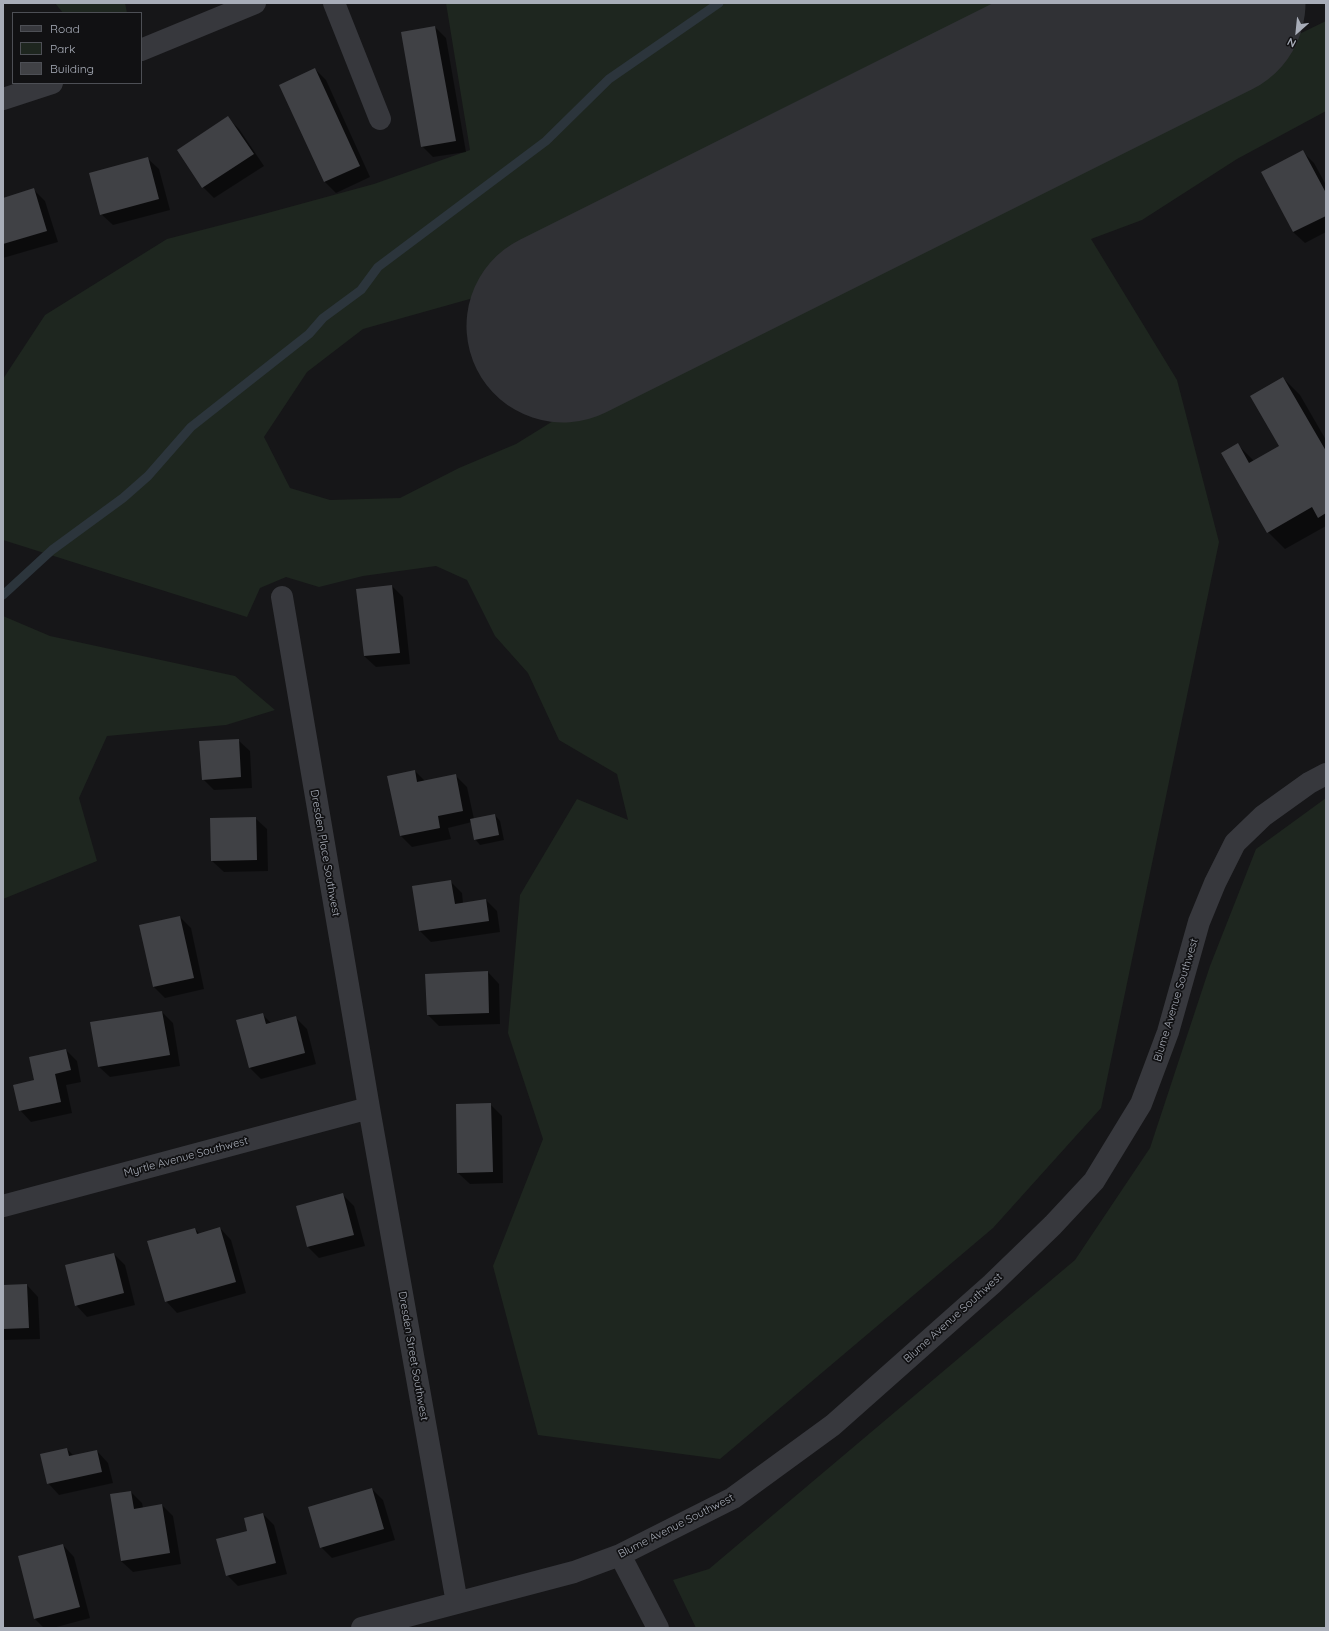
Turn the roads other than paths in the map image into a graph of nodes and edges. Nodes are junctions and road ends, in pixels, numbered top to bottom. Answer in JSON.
{"nodes":[{"id":1,"x":255,"y":3,"type":"edge"},
{"id":2,"x":334,"y":3,"type":"edge"},
{"id":3,"x":142,"y":50,"type":"edge"},
{"id":4,"x":49,"y":84,"type":"edge"},
{"id":5,"x":3,"y":99,"type":"edge"},
{"id":6,"x":380,"y":119,"type":"dead end"},
{"id":7,"x":282,"y":597,"type":"dead end"},
{"id":8,"x":1326,"y":774,"type":"edge"},
{"id":9,"x":369,"y":1108,"type":"junction"},
{"id":10,"x":3,"y":1206,"type":"edge"},
{"id":11,"x":620,"y":1555,"type":"junction"},
{"id":12,"x":457,"y":1603,"type":"junction"},
{"id":13,"x":362,"y":1628,"type":"edge"},
{"id":14,"x":658,"y":1628,"type":"edge"}],
"edges":[{"from":1,"to":3,"type":"street"},
{"from":2,"to":6,"type":"street"},
{"from":4,"to":5,"type":"street"},
{"from":7,"to":9,"type":"street","name":"Dresden Place Southwest"},
{"from":8,"to":11,"type":"street","name":"Blume Avenue Southwest"},
{"from":9,"to":10,"type":"street","name":"Myrtle Avenue Southwest"},
{"from":9,"to":12,"type":"street","name":"Dresden Street Southwest"},
{"from":11,"to":12,"type":"street","name":"Blume Avenue Southwest"},
{"from":11,"to":14,"type":"street"},
{"from":12,"to":13,"type":"street","name":"Blume Avenue Southwest"}]}
